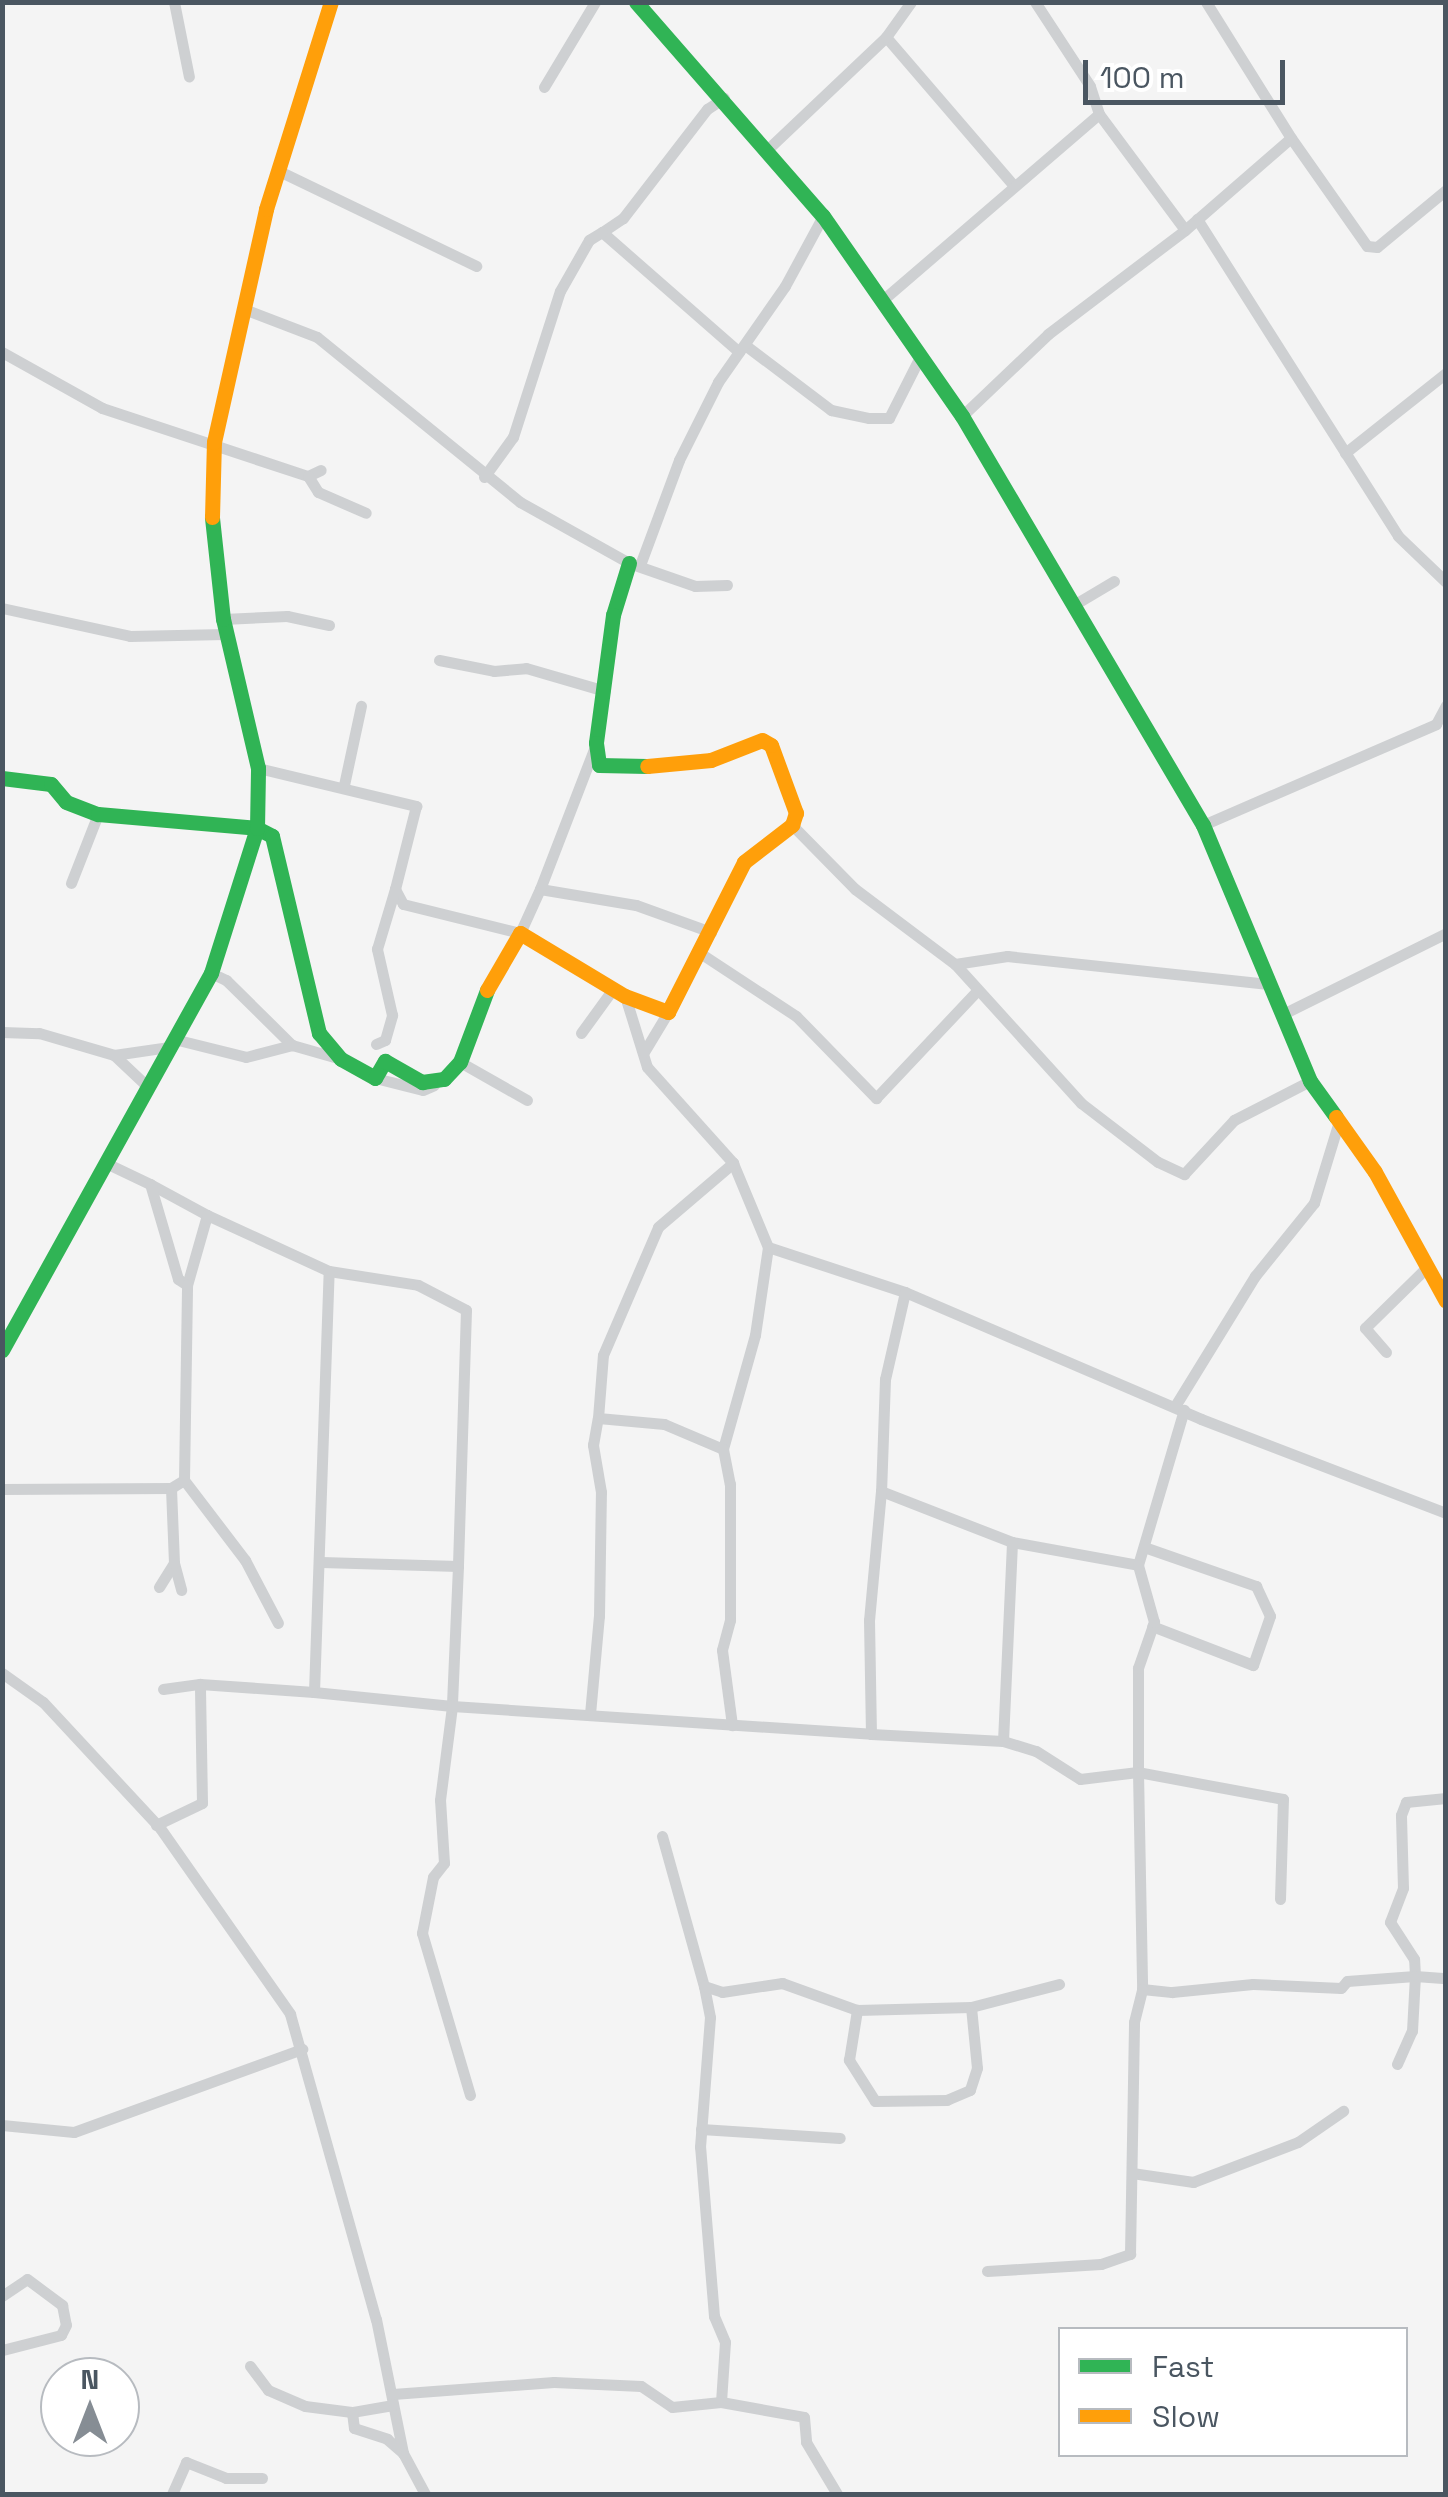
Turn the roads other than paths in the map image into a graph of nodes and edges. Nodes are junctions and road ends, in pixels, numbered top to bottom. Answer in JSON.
{"nodes":[{"id":1,"x":174,"y":2,"type":"edge"},
{"id":2,"x":332,"y":2,"type":"edge"},
{"id":3,"x":595,"y":2,"type":"edge"},
{"id":4,"x":636,"y":2,"type":"edge"},
{"id":5,"x":911,"y":2,"type":"edge"},
{"id":6,"x":1035,"y":2,"type":"edge"},
{"id":7,"x":1206,"y":2,"type":"edge"},
{"id":8,"x":886,"y":37,"type":"junction"},
{"id":9,"x":188,"y":77,"type":"dead end"},
{"id":10,"x":544,"y":87,"type":"dead end"},
{"id":11,"x":724,"y":98,"type":"junction"},
{"id":12,"x":1099,"y":114,"type":"junction"},
{"id":13,"x":1291,"y":138,"type":"junction"},
{"id":14,"x":768,"y":148,"type":"junction"},
{"id":15,"x":279,"y":171,"type":"junction"},
{"id":16,"x":1014,"y":186,"type":"junction"},
{"id":17,"x":1446,"y":190,"type":"edge"},
{"id":18,"x":823,"y":216,"type":"junction"},
{"id":19,"x":1198,"y":218,"type":"junction"},
{"id":20,"x":1186,"y":230,"type":"junction"},
{"id":21,"x":602,"y":232,"type":"junction"},
{"id":22,"x":476,"y":266,"type":"dead end"},
{"id":23,"x":885,"y":298,"type":"junction"},
{"id":24,"x":244,"y":310,"type":"junction"},
{"id":25,"x":742,"y":348,"type":"junction"},
{"id":26,"x":2,"y":352,"type":"edge"},
{"id":27,"x":920,"y":356,"type":"junction"},
{"id":28,"x":1446,"y":372,"type":"edge"},
{"id":29,"x":962,"y":416,"type":"junction"},
{"id":30,"x":214,"y":442,"type":"junction"},
{"id":31,"x":1344,"y":453,"type":"junction"},
{"id":32,"x":321,"y":470,"type":"dead end"},
{"id":33,"x":308,"y":476,"type":"junction"},
{"id":34,"x":484,"y":476,"type":"junction"},
{"id":35,"x":366,"y":513,"type":"dead end"},
{"id":36,"x":635,"y":564,"type":"junction"},
{"id":37,"x":1114,"y":581,"type":"dead end"},
{"id":38,"x":1446,"y":582,"type":"edge"},
{"id":39,"x":727,"y":585,"type":"dead end"},
{"id":40,"x":1076,"y":603,"type":"junction"},
{"id":41,"x":2,"y":608,"type":"edge"},
{"id":42,"x":329,"y":625,"type":"dead end"},
{"id":43,"x":224,"y":626,"type":"junction"},
{"id":44,"x":439,"y":660,"type":"dead end"},
{"id":45,"x":605,"y":691,"type":"junction"},
{"id":46,"x":1446,"y":705,"type":"edge"},
{"id":47,"x":361,"y":706,"type":"dead end"},
{"id":48,"x":596,"y":743,"type":"junction"},
{"id":49,"x":258,"y":768,"type":"junction"},
{"id":50,"x":2,"y":778,"type":"edge"},
{"id":51,"x":344,"y":785,"type":"junction"},
{"id":52,"x":98,"y":814,"type":"junction"},
{"id":53,"x":792,"y":825,"type":"junction"},
{"id":54,"x":1204,"y":825,"type":"junction"},
{"id":55,"x":257,"y":828,"type":"junction"},
{"id":56,"x":71,"y":884,"type":"dead end"},
{"id":57,"x":395,"y":889,"type":"junction"},
{"id":58,"x":540,"y":889,"type":"junction"},
{"id":59,"x":710,"y":932,"type":"junction"},
{"id":60,"x":1446,"y":933,"type":"edge"},
{"id":61,"x":520,"y":934,"type":"junction"},
{"id":62,"x":700,"y":953,"type":"junction"},
{"id":63,"x":955,"y":964,"type":"junction"},
{"id":64,"x":210,"y":973,"type":"junction"},
{"id":65,"x":1271,"y":984,"type":"junction"},
{"id":66,"x":977,"y":991,"type":"junction"},
{"id":67,"x":619,"y":992,"type":"junction"},
{"id":68,"x":668,"y":1012,"type":"junction"},
{"id":69,"x":1283,"y":1014,"type":"junction"},
{"id":70,"x":2,"y":1032,"type":"edge"},
{"id":71,"x":580,"y":1033,"type":"dead end"},
{"id":72,"x":171,"y":1043,"type":"junction"},
{"id":73,"x":376,"y":1044,"type":"dead end"},
{"id":74,"x":292,"y":1045,"type":"junction"},
{"id":75,"x":644,"y":1052,"type":"junction"},
{"id":76,"x":114,"y":1055,"type":"junction"},
{"id":77,"x":341,"y":1058,"type":"junction"},
{"id":78,"x":460,"y":1062,"type":"junction"},
{"id":79,"x":1310,"y":1081,"type":"junction"},
{"id":80,"x":148,"y":1087,"type":"junction"},
{"id":81,"x":527,"y":1100,"type":"dead end"},
{"id":82,"x":1339,"y":1122,"type":"junction"},
{"id":83,"x":733,"y":1163,"type":"junction"},
{"id":84,"x":108,"y":1164,"type":"junction"},
{"id":85,"x":150,"y":1184,"type":"junction"},
{"id":86,"x":207,"y":1215,"type":"junction"},
{"id":87,"x":768,"y":1247,"type":"junction"},
{"id":88,"x":1427,"y":1267,"type":"junction"},
{"id":89,"x":329,"y":1271,"type":"junction"},
{"id":90,"x":187,"y":1285,"type":"junction"},
{"id":91,"x":904,"y":1292,"type":"junction"},
{"id":92,"x":1446,"y":1300,"type":"edge"},
{"id":93,"x":2,"y":1350,"type":"edge"},
{"id":94,"x":1386,"y":1352,"type":"dead end"},
{"id":95,"x":1180,"y":1408,"type":"junction"},
{"id":96,"x":598,"y":1418,"type":"junction"},
{"id":97,"x":723,"y":1449,"type":"junction"},
{"id":98,"x":184,"y":1480,"type":"junction"},
{"id":99,"x":171,"y":1488,"type":"junction"},
{"id":100,"x":2,"y":1489,"type":"edge"},
{"id":101,"x":881,"y":1492,"type":"junction"},
{"id":102,"x":1446,"y":1513,"type":"edge"},
{"id":103,"x":1012,"y":1542,"type":"junction"},
{"id":104,"x":1144,"y":1547,"type":"junction"},
{"id":105,"x":322,"y":1562,"type":"junction"},
{"id":106,"x":174,"y":1563,"type":"junction"},
{"id":107,"x":1138,"y":1565,"type":"junction"},
{"id":108,"x":458,"y":1566,"type":"junction"},
{"id":109,"x":159,"y":1586,"type":"dead end"},
{"id":110,"x":181,"y":1590,"type":"dead end"},
{"id":111,"x":278,"y":1624,"type":"dead end"},
{"id":112,"x":1152,"y":1626,"type":"junction"},
{"id":113,"x":2,"y":1673,"type":"edge"},
{"id":114,"x":200,"y":1684,"type":"junction"},
{"id":115,"x":163,"y":1689,"type":"dead end"},
{"id":116,"x":314,"y":1692,"type":"junction"},
{"id":117,"x":452,"y":1706,"type":"junction"},
{"id":118,"x":590,"y":1714,"type":"junction"},
{"id":119,"x":732,"y":1726,"type":"junction"},
{"id":120,"x":870,"y":1734,"type":"junction"},
{"id":121,"x":1004,"y":1742,"type":"junction"},
{"id":122,"x":1138,"y":1772,"type":"junction"},
{"id":123,"x":1446,"y":1798,"type":"edge"},
{"id":124,"x":156,"y":1824,"type":"junction"},
{"id":125,"x":662,"y":1836,"type":"dead end"},
{"id":126,"x":1280,"y":1899,"type":"dead end"},
{"id":127,"x":1415,"y":1976,"type":"junction"},
{"id":128,"x":1446,"y":1978,"type":"edge"},
{"id":129,"x":1059,"y":1984,"type":"dead end"},
{"id":130,"x":704,"y":1986,"type":"junction"},
{"id":131,"x":1142,"y":1989,"type":"junction"},
{"id":132,"x":971,"y":2007,"type":"junction"},
{"id":133,"x":857,"y":2010,"type":"junction"},
{"id":134,"x":302,"y":2049,"type":"junction"},
{"id":135,"x":1397,"y":2064,"type":"dead end"},
{"id":136,"x":470,"y":2095,"type":"dead end"},
{"id":137,"x":1343,"y":2111,"type":"dead end"},
{"id":138,"x":2,"y":2124,"type":"edge"},
{"id":139,"x":701,"y":2129,"type":"junction"},
{"id":140,"x":840,"y":2138,"type":"dead end"},
{"id":141,"x":1132,"y":2172,"type":"junction"},
{"id":142,"x":986,"y":2271,"type":"dead end"},
{"id":143,"x":2,"y":2296,"type":"edge"},
{"id":144,"x":2,"y":2350,"type":"edge"},
{"id":145,"x":250,"y":2366,"type":"dead end"},
{"id":146,"x":393,"y":2400,"type":"junction"},
{"id":147,"x":721,"y":2402,"type":"junction"},
{"id":148,"x":352,"y":2412,"type":"junction"},
{"id":149,"x":403,"y":2453,"type":"junction"},
{"id":150,"x":262,"y":2478,"type":"dead end"},
{"id":151,"x":172,"y":2494,"type":"edge"},
{"id":152,"x":425,"y":2494,"type":"edge"},
{"id":153,"x":837,"y":2494,"type":"edge"}],
"edges":[{"from":1,"to":9,"type":"street"},
{"from":2,"to":15,"type":"street"},
{"from":3,"to":10,"type":"street"},
{"from":4,"to":11,"type":"street"},
{"from":5,"to":8,"type":"street"},
{"from":6,"to":12,"type":"street"},
{"from":7,"to":13,"type":"street"},
{"from":8,"to":14,"type":"street"},
{"from":8,"to":16,"type":"street"},
{"from":11,"to":14,"type":"street"},
{"from":11,"to":21,"type":"street"},
{"from":12,"to":16,"type":"street"},
{"from":12,"to":20,"type":"street"},
{"from":13,"to":17,"type":"street"},
{"from":13,"to":19,"type":"street"},
{"from":14,"to":18,"type":"street"},
{"from":15,"to":22,"type":"street"},
{"from":15,"to":24,"type":"street"},
{"from":16,"to":23,"type":"street"},
{"from":18,"to":23,"type":"street"},
{"from":18,"to":25,"type":"street"},
{"from":19,"to":20,"type":"street"},
{"from":19,"to":31,"type":"street"},
{"from":20,"to":29,"type":"street"},
{"from":21,"to":25,"type":"street"},
{"from":21,"to":34,"type":"street"},
{"from":23,"to":27,"type":"street"},
{"from":24,"to":30,"type":"street"},
{"from":24,"to":34,"type":"street"},
{"from":25,"to":27,"type":"street"},
{"from":25,"to":36,"type":"street"},
{"from":26,"to":30,"type":"street"},
{"from":27,"to":29,"type":"street"},
{"from":28,"to":31,"type":"street"},
{"from":29,"to":40,"type":"street"},
{"from":30,"to":33,"type":"street"},
{"from":30,"to":43,"type":"street"},
{"from":31,"to":38,"type":"street"},
{"from":32,"to":33,"type":"street"},
{"from":33,"to":35,"type":"street"},
{"from":34,"to":36,"type":"street"},
{"from":36,"to":39,"type":"street"},
{"from":36,"to":45,"type":"street"},
{"from":37,"to":40,"type":"street"},
{"from":40,"to":54,"type":"street"},
{"from":41,"to":43,"type":"street"},
{"from":42,"to":43,"type":"street"},
{"from":43,"to":49,"type":"street"},
{"from":44,"to":45,"type":"street"},
{"from":45,"to":48,"type":"street"},
{"from":46,"to":54,"type":"street"},
{"from":47,"to":51,"type":"street"},
{"from":48,"to":53,"type":"street"},
{"from":48,"to":58,"type":"street"},
{"from":49,"to":51,"type":"street"},
{"from":49,"to":55,"type":"street"},
{"from":50,"to":52,"type":"street"},
{"from":51,"to":57,"type":"street"},
{"from":52,"to":55,"type":"street"},
{"from":52,"to":56,"type":"street"},
{"from":53,"to":59,"type":"street"},
{"from":53,"to":63,"type":"street"},
{"from":54,"to":65,"type":"street"},
{"from":55,"to":64,"type":"street"},
{"from":55,"to":77,"type":"street"},
{"from":57,"to":61,"type":"street"},
{"from":57,"to":73,"type":"street"},
{"from":58,"to":59,"type":"street"},
{"from":58,"to":61,"type":"street"},
{"from":59,"to":62,"type":"street"},
{"from":60,"to":69,"type":"street"},
{"from":61,"to":67,"type":"street"},
{"from":61,"to":78,"type":"street"},
{"from":62,"to":66,"type":"street"},
{"from":62,"to":68,"type":"street"},
{"from":63,"to":65,"type":"street"},
{"from":63,"to":66,"type":"street"},
{"from":64,"to":72,"type":"street"},
{"from":64,"to":74,"type":"street"},
{"from":65,"to":69,"type":"street"},
{"from":66,"to":79,"type":"street"},
{"from":67,"to":68,"type":"street"},
{"from":67,"to":71,"type":"street"},
{"from":67,"to":75,"type":"street"},
{"from":68,"to":75,"type":"street"},
{"from":69,"to":79,"type":"street"},
{"from":70,"to":76,"type":"street"},
{"from":72,"to":74,"type":"street"},
{"from":72,"to":76,"type":"street"},
{"from":72,"to":80,"type":"street"},
{"from":74,"to":77,"type":"street"},
{"from":75,"to":83,"type":"street"},
{"from":76,"to":80,"type":"street"},
{"from":77,"to":78,"type":"street"},
{"from":78,"to":81,"type":"street"},
{"from":79,"to":82,"type":"street"},
{"from":80,"to":84,"type":"street"},
{"from":82,"to":88,"type":"street"},
{"from":82,"to":95,"type":"street"},
{"from":83,"to":87,"type":"street"},
{"from":83,"to":96,"type":"street"},
{"from":84,"to":85,"type":"street"},
{"from":84,"to":93,"type":"street"},
{"from":85,"to":86,"type":"street"},
{"from":85,"to":90,"type":"street"},
{"from":86,"to":89,"type":"street"},
{"from":86,"to":90,"type":"street"},
{"from":87,"to":91,"type":"street"},
{"from":87,"to":97,"type":"street"},
{"from":88,"to":92,"type":"street"},
{"from":88,"to":94,"type":"street"},
{"from":89,"to":105,"type":"street"},
{"from":89,"to":108,"type":"street"},
{"from":90,"to":98,"type":"street"},
{"from":91,"to":95,"type":"street"},
{"from":91,"to":101,"type":"street"},
{"from":95,"to":102,"type":"street"},
{"from":95,"to":104,"type":"street"},
{"from":96,"to":97,"type":"street"},
{"from":96,"to":118,"type":"street"},
{"from":97,"to":119,"type":"street"},
{"from":98,"to":99,"type":"street"},
{"from":98,"to":111,"type":"street"},
{"from":99,"to":100,"type":"street"},
{"from":99,"to":106,"type":"street"},
{"from":101,"to":103,"type":"street"},
{"from":101,"to":120,"type":"street"},
{"from":103,"to":107,"type":"street"},
{"from":103,"to":121,"type":"street"},
{"from":104,"to":107,"type":"street"},
{"from":104,"to":112,"type":"street"},
{"from":105,"to":108,"type":"street"},
{"from":105,"to":116,"type":"street"},
{"from":106,"to":109,"type":"street"},
{"from":106,"to":110,"type":"street"},
{"from":107,"to":112,"type":"street"},
{"from":108,"to":117,"type":"street"},
{"from":112,"to":122,"type":"street"},
{"from":113,"to":124,"type":"street"},
{"from":114,"to":115,"type":"street"},
{"from":114,"to":116,"type":"street"},
{"from":114,"to":124,"type":"street"},
{"from":116,"to":117,"type":"street"},
{"from":117,"to":118,"type":"street"},
{"from":117,"to":136,"type":"street"},
{"from":118,"to":119,"type":"street"},
{"from":119,"to":120,"type":"street"},
{"from":120,"to":121,"type":"street"},
{"from":121,"to":122,"type":"street"},
{"from":122,"to":126,"type":"street"},
{"from":122,"to":131,"type":"street"},
{"from":123,"to":127,"type":"street"},
{"from":124,"to":134,"type":"street"},
{"from":125,"to":130,"type":"street"},
{"from":127,"to":128,"type":"street"},
{"from":127,"to":131,"type":"street"},
{"from":127,"to":135,"type":"street"},
{"from":129,"to":132,"type":"street"},
{"from":130,"to":133,"type":"street"},
{"from":130,"to":139,"type":"street"},
{"from":131,"to":141,"type":"street"},
{"from":132,"to":133,"type":"street"},
{"from":132,"to":133,"type":"street"},
{"from":134,"to":138,"type":"street"},
{"from":134,"to":146,"type":"street"},
{"from":137,"to":141,"type":"street"},
{"from":139,"to":140,"type":"street"},
{"from":139,"to":147,"type":"street"},
{"from":141,"to":142,"type":"street"},
{"from":143,"to":144,"type":"street"},
{"from":145,"to":148,"type":"street"},
{"from":146,"to":147,"type":"street"},
{"from":146,"to":148,"type":"street"},
{"from":146,"to":149,"type":"street"},
{"from":147,"to":153,"type":"street"},
{"from":148,"to":149,"type":"street"},
{"from":149,"to":152,"type":"street"},
{"from":150,"to":151,"type":"street"}]}
